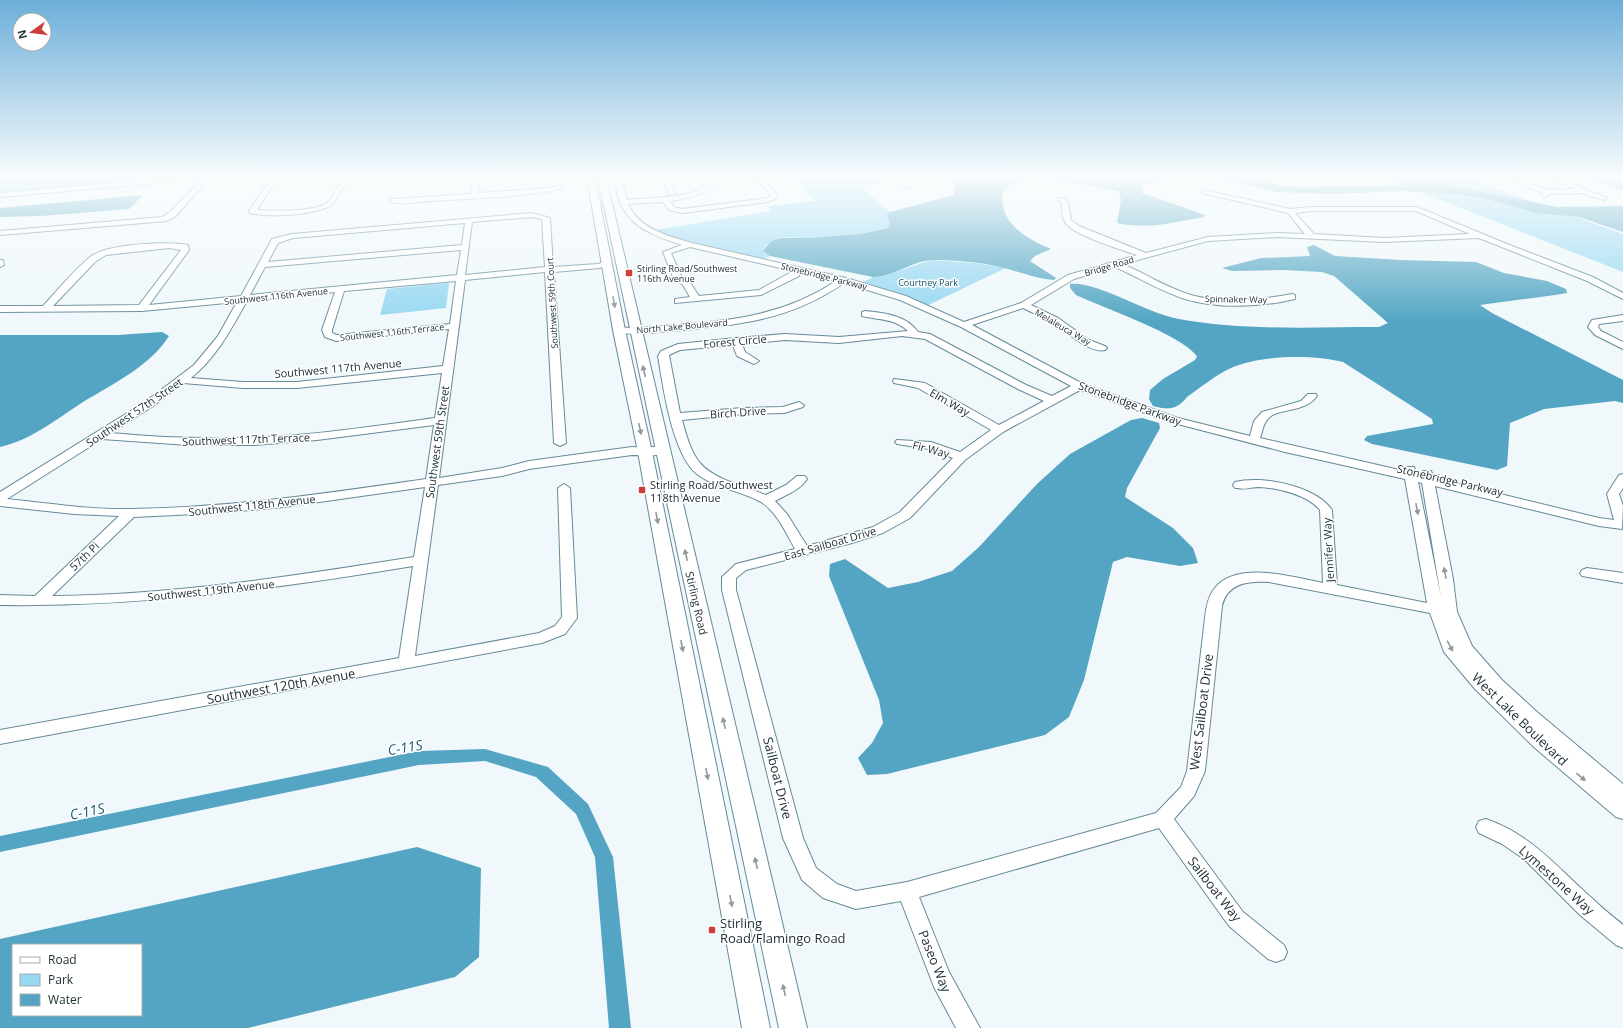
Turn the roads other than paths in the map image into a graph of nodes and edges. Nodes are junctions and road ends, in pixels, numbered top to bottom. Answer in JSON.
{"nodes":[{"id":1,"x":82,"y":226,"type":"edge"},
{"id":2,"x":403,"y":226,"type":"edge"},
{"id":3,"x":468,"y":226,"type":"edge"},
{"id":4,"x":547,"y":226,"type":"edge"},
{"id":5,"x":604,"y":226,"type":"edge"},
{"id":6,"x":609,"y":226,"type":"edge"},
{"id":7,"x":643,"y":226,"type":"edge"},
{"id":8,"x":1074,"y":226,"type":"edge"},
{"id":9,"x":1303,"y":226,"type":"edge"},
{"id":10,"x":1457,"y":226,"type":"edge"},
{"id":11,"x":0,"y":233,"type":"edge"},
{"id":12,"x":1478,"y":236,"type":"junction"},
{"id":13,"x":1312,"y":237,"type":"junction"},
{"id":14,"x":690,"y":245,"type":"junction"},
{"id":15,"x":465,"y":246,"type":"junction"},
{"id":16,"x":1145,"y":255,"type":"junction"},
{"id":17,"x":0,"y":262,"type":"edge"},
{"id":18,"x":614,"y":262,"type":"junction"},
{"id":19,"x":1116,"y":264,"type":"junction"},
{"id":20,"x":0,"y":265,"type":"edge"},
{"id":21,"x":262,"y":265,"type":"junction"},
{"id":22,"x":550,"y":269,"type":"junction"},
{"id":23,"x":798,"y":271,"type":"junction"},
{"id":24,"x":462,"y":277,"type":"junction"},
{"id":25,"x":839,"y":281,"type":"junction"},
{"id":26,"x":340,"y":289,"type":"junction"},
{"id":27,"x":1623,"y":296,"type":"edge"},
{"id":28,"x":1292,"y":298,"type":"dead end"},
{"id":29,"x":243,"y":299,"type":"junction"},
{"id":30,"x":696,"y":299,"type":"junction"},
{"id":31,"x":678,"y":302,"type":"dead end"},
{"id":32,"x":1024,"y":305,"type":"junction"},
{"id":33,"x":142,"y":308,"type":"junction"},
{"id":34,"x":0,"y":309,"type":"edge"},
{"id":35,"x":45,"y":309,"type":"junction"},
{"id":36,"x":866,"y":314,"type":"dead end"},
{"id":37,"x":1623,"y":318,"type":"edge"},
{"id":38,"x":964,"y":325,"type":"junction"},
{"id":39,"x":455,"y":326,"type":"junction"},
{"id":40,"x":634,"y":328,"type":"junction"},
{"id":41,"x":619,"y":330,"type":"junction"},
{"id":42,"x":914,"y":333,"type":"junction"},
{"id":43,"x":736,"y":341,"type":"junction"},
{"id":44,"x":1623,"y":346,"type":"edge"},
{"id":45,"x":1102,"y":348,"type":"dead end"},
{"id":46,"x":754,"y":362,"type":"dead end"},
{"id":47,"x":448,"y":369,"type":"junction"},
{"id":48,"x":182,"y":380,"type":"junction"},
{"id":49,"x":898,"y":381,"type":"dead end"},
{"id":50,"x":1079,"y":386,"type":"junction"},
{"id":51,"x":1312,"y":396,"type":"dead end"},
{"id":52,"x":1052,"y":400,"type":"junction"},
{"id":53,"x":799,"y":405,"type":"dead end"},
{"id":54,"x":677,"y":417,"type":"junction"},
{"id":55,"x":439,"y":421,"type":"junction"},
{"id":56,"x":999,"y":430,"type":"junction"},
{"id":57,"x":101,"y":435,"type":"junction"},
{"id":58,"x":1254,"y":440,"type":"junction"},
{"id":59,"x":560,"y":442,"type":"dead end"},
{"id":60,"x":901,"y":442,"type":"dead end"},
{"id":61,"x":654,"y":451,"type":"junction"},
{"id":62,"x":961,"y":457,"type":"junction"},
{"id":63,"x":1411,"y":474,"type":"junction"},
{"id":64,"x":1428,"y":478,"type":"junction"},
{"id":65,"x":1623,"y":478,"type":"edge"},
{"id":66,"x":800,"y":479,"type":"dead end"},
{"id":67,"x":432,"y":482,"type":"junction"},
{"id":68,"x":1239,"y":485,"type":"dead end"},
{"id":69,"x":564,"y":488,"type":"dead end"},
{"id":70,"x":0,"y":498,"type":"edge"},
{"id":71,"x":766,"y":500,"type":"junction"},
{"id":72,"x":0,"y":502,"type":"edge"},
{"id":73,"x":130,"y":513,"type":"junction"},
{"id":74,"x":1622,"y":525,"type":"edge"},
{"id":75,"x":803,"y":551,"type":"junction"},
{"id":76,"x":421,"y":560,"type":"junction"},
{"id":77,"x":1587,"y":574,"type":"dead end"},
{"id":78,"x":730,"y":577,"type":"joint"},
{"id":79,"x":1623,"y":578,"type":"edge"},
{"id":80,"x":1330,"y":588,"type":"junction"},
{"id":81,"x":0,"y":600,"type":"edge"},
{"id":82,"x":39,"y":600,"type":"junction"},
{"id":83,"x":1443,"y":611,"type":"junction"},
{"id":84,"x":406,"y":664,"type":"junction"},
{"id":85,"x":0,"y":737,"type":"edge"},
{"id":86,"x":1623,"y":795,"type":"edge"},
{"id":87,"x":1623,"y":811,"type":"edge"},
{"id":88,"x":1162,"y":819,"type":"junction"},
{"id":89,"x":1486,"y":827,"type":"dead end"},
{"id":90,"x":907,"y":891,"type":"junction"},
{"id":91,"x":1623,"y":938,"type":"edge"},
{"id":92,"x":1276,"y":952,"type":"dead end"},
{"id":93,"x":756,"y":1028,"type":"edge"},
{"id":94,"x":793,"y":1028,"type":"edge"},
{"id":95,"x":969,"y":1028,"type":"edge"}],
"edges":[{"from":1,"to":11,"type":"street"},
{"from":2,"to":21,"type":"street","name":"Southwest 57th Street"},
{"from":3,"to":15,"type":"street","name":"Southwest 59th Street"},
{"from":4,"to":22,"type":"street","name":"Southwest 59th Court"},
{"from":5,"to":18,"type":"main road","name":"Stirling Road"},
{"from":6,"to":18,"type":"main road","name":"Stirling Road"},
{"from":7,"to":14,"type":"street","name":"Stonebridge Parkway"},
{"from":8,"to":16,"type":"street"},
{"from":9,"to":13,"type":"street"},
{"from":10,"to":12,"type":"street"},
{"from":12,"to":13,"type":"street","name":"Bridge Road"},
{"from":12,"to":27,"type":"street"},
{"from":13,"to":16,"type":"street","name":"Bridge Road"},
{"from":14,"to":23,"type":"street","name":"Stonebridge Parkway"},
{"from":14,"to":30,"type":"street"},
{"from":15,"to":21,"type":"street"},
{"from":15,"to":24,"type":"street","name":"Southwest 59th Street"},
{"from":16,"to":19,"type":"street","name":"Bridge Road"},
{"from":17,"to":20,"type":"street"},
{"from":18,"to":22,"type":"street","name":"Southwest 116th Avenue"},
{"from":18,"to":40,"type":"main road","name":"Stirling Road"},
{"from":18,"to":41,"type":"main road","name":"Stirling Road","one_way":true},
{"from":19,"to":28,"type":"street","name":"Spinnaker Way"},
{"from":19,"to":32,"type":"street","name":"Bridge Road"},
{"from":21,"to":29,"type":"street","name":"Southwest 57th Street"},
{"from":22,"to":24,"type":"street","name":"Southwest 116th Avenue"},
{"from":22,"to":59,"type":"street","name":"Southwest 59th Court"},
{"from":23,"to":25,"type":"street","name":"Stonebridge Parkway"},
{"from":23,"to":30,"type":"street"},
{"from":24,"to":26,"type":"street","name":"Southwest 116th Avenue"},
{"from":24,"to":39,"type":"street","name":"Southwest 59th Street"},
{"from":25,"to":38,"type":"street","name":"Stonebridge Parkway"},
{"from":25,"to":40,"type":"street","name":"North Lake Boulevard"},
{"from":26,"to":29,"type":"street","name":"Southwest 116th Avenue"},
{"from":26,"to":39,"type":"street","name":"Southwest 116th Terrace"},
{"from":29,"to":33,"type":"street","name":"Southwest 116th Avenue"},
{"from":29,"to":48,"type":"street","name":"Southwest 57th Street"},
{"from":30,"to":31,"type":"street"},
{"from":32,"to":38,"type":"street","name":"Bridge Road"},
{"from":32,"to":45,"type":"street","name":"Melaleuca Way"},
{"from":33,"to":35,"type":"street","name":"Southwest 116th Avenue"},
{"from":33,"to":35,"type":"street"},
{"from":34,"to":35,"type":"street","name":"Southwest 116th Avenue"},
{"from":36,"to":42,"type":"street"},
{"from":37,"to":44,"type":"street"},
{"from":38,"to":50,"type":"street","name":"Stonebridge Parkway"},
{"from":39,"to":47,"type":"street","name":"Southwest 59th Street"},
{"from":40,"to":41,"type":"street","name":"North Lake Boulevard"},
{"from":61,"to":40,"type":"main road","name":"Stirling Road","one_way":true},
{"from":41,"to":61,"type":"main road","name":"Stirling Road","one_way":true},
{"from":42,"to":43,"type":"street","name":"Forest Circle"},
{"from":42,"to":52,"type":"street","name":"Forest Circle"},
{"from":43,"to":46,"type":"street"},
{"from":43,"to":54,"type":"street","name":"Forest Circle"},
{"from":47,"to":48,"type":"street","name":"Southwest 117th Avenue"},
{"from":47,"to":55,"type":"street","name":"Southwest 59th Street"},
{"from":48,"to":57,"type":"street","name":"Southwest 57th Street"},
{"from":49,"to":56,"type":"street","name":"Elm Way"},
{"from":50,"to":52,"type":"street","name":"East Sailboat Drive"},
{"from":50,"to":58,"type":"street","name":"Stonebridge Parkway"},
{"from":51,"to":58,"type":"street"},
{"from":52,"to":56,"type":"street","name":"East Sailboat Drive"},
{"from":53,"to":54,"type":"street","name":"Birch Drive"},
{"from":54,"to":71,"type":"street","name":"Forest Circle"},
{"from":55,"to":57,"type":"street","name":"Southwest 117th Terrace"},
{"from":55,"to":67,"type":"street","name":"Southwest 59th Street"},
{"from":56,"to":62,"type":"street","name":"East Sailboat Drive"},
{"from":57,"to":70,"type":"street","name":"Southwest 57th Street"},
{"from":58,"to":63,"type":"street","name":"Stonebridge Parkway"},
{"from":60,"to":62,"type":"street","name":"Fir Way"},
{"from":61,"to":67,"type":"street","name":"Southwest 118th Avenue"},
{"from":61,"to":93,"type":"main road","name":"Stirling Road","one_way":true},
{"from":94,"to":61,"type":"main road","name":"Stirling Road","one_way":true},
{"from":62,"to":75,"type":"street","name":"East Sailboat Drive"},
{"from":63,"to":64,"type":"street","name":"Stonebridge Parkway"},
{"from":63,"to":83,"type":"street","name":"West Lake Boulevard","one_way":true},
{"from":64,"to":74,"type":"street","name":"Stonebridge Parkway"},
{"from":83,"to":64,"type":"street","name":"West Lake Boulevard","one_way":true},
{"from":65,"to":74,"type":"street"},
{"from":66,"to":71,"type":"street"},
{"from":67,"to":73,"type":"street","name":"Southwest 118th Avenue"},
{"from":67,"to":76,"type":"street","name":"Southwest 59th Street"},
{"from":68,"to":80,"type":"street","name":"Jennifer Way"},
{"from":69,"to":84,"type":"street","name":"Southwest 120th Avenue"},
{"from":71,"to":75,"type":"street","name":"Forest Circle"},
{"from":72,"to":73,"type":"street","name":"Southwest 118th Avenue"},
{"from":73,"to":82,"type":"street","name":"57th Pi"},
{"from":75,"to":78,"type":"street","name":"East Sailboat Drive"},
{"from":76,"to":82,"type":"street","name":"Southwest 119th Avenue"},
{"from":76,"to":84,"type":"street","name":"Southwest 59th Street"},
{"from":77,"to":79,"type":"street"},
{"from":78,"to":90,"type":"street","name":"Sailboat Drive"},
{"from":80,"to":83,"type":"street","name":"West Sailboat Drive"},
{"from":80,"to":88,"type":"street","name":"West Sailboat Drive"},
{"from":81,"to":82,"type":"street","name":"Southwest 119th Avenue"},
{"from":83,"to":86,"type":"street","name":"West Lake Boulevard"},
{"from":83,"to":87,"type":"street","name":"West Lake Boulevard","one_way":true},
{"from":84,"to":85,"type":"street","name":"Southwest 120th Avenue"},
{"from":88,"to":90,"type":"street","name":"West Sailboat Drive"},
{"from":88,"to":92,"type":"street","name":"Sailboat Way"},
{"from":89,"to":91,"type":"street","name":"Lymestone Way"},
{"from":90,"to":95,"type":"street","name":"Paseo Way"}]}
